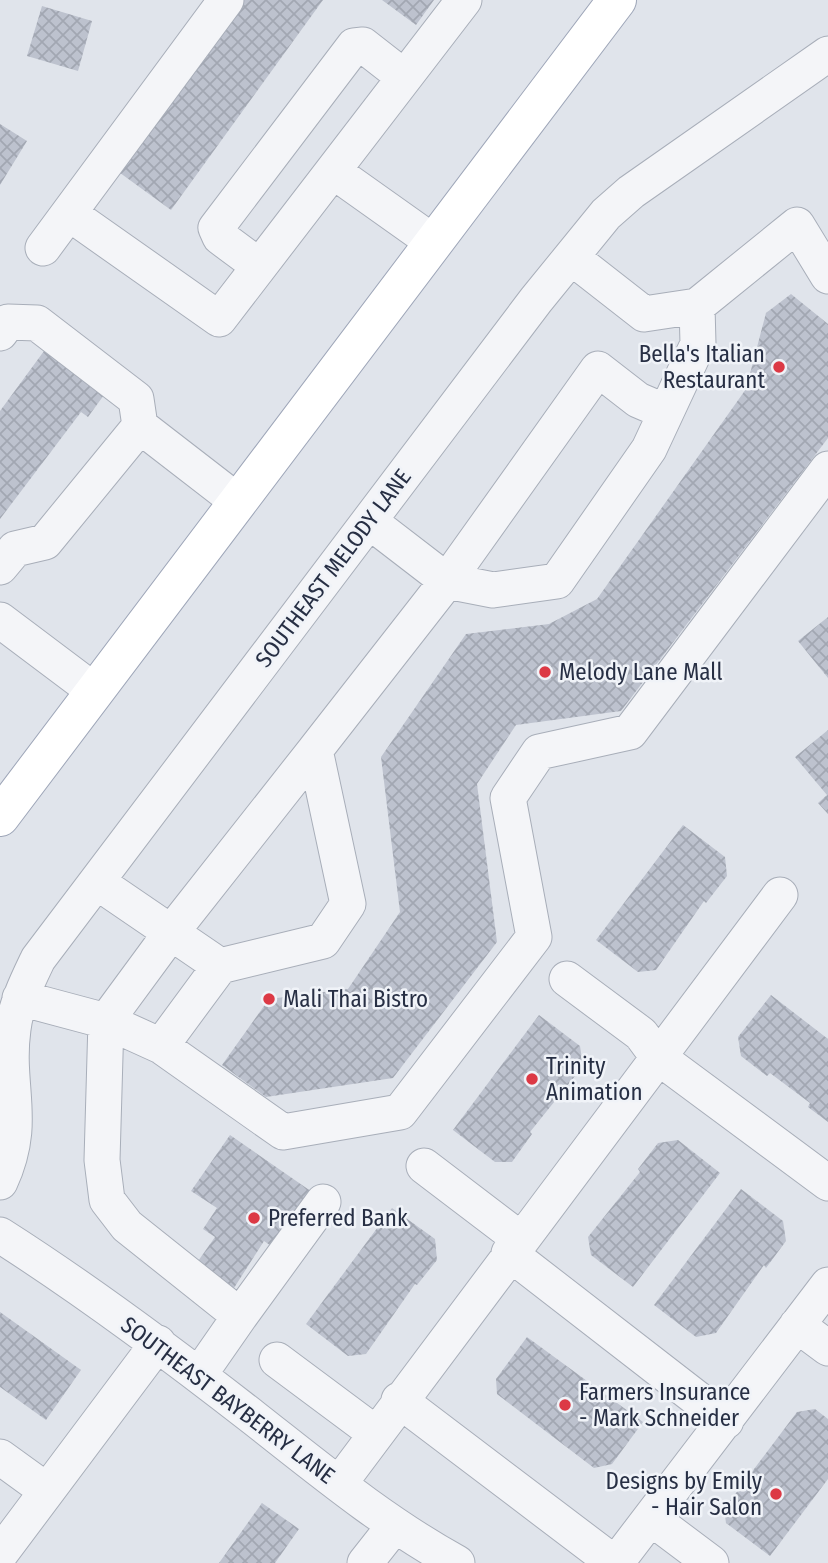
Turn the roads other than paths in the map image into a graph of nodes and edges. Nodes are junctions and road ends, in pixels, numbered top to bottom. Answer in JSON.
{"nodes":[{"id":1,"x":226,"y":0,"type":"edge"},
{"id":2,"x":464,"y":0,"type":"edge"},
{"id":3,"x":617,"y":0,"type":"edge"},
{"id":4,"x":828,"y":54,"type":"edge"},
{"id":5,"x":404,"y":77,"type":"junction"},
{"id":6,"x":333,"y":171,"type":"junction"},
{"id":7,"x":70,"y":214,"type":"junction"},
{"id":8,"x":433,"y":242,"type":"junction"},
{"id":9,"x":43,"y":248,"type":"dead end"},
{"id":10,"x":571,"y":257,"type":"junction"},
{"id":11,"x":260,"y":266,"type":"junction"},
{"id":12,"x":828,"y":276,"type":"edge"},
{"id":13,"x":697,"y":306,"type":"junction"},
{"id":14,"x":0,"y":333,"type":"edge"},
{"id":15,"x":666,"y":412,"type":"junction"},
{"id":16,"x":140,"y":426,"type":"junction"},
{"id":17,"x":828,"y":469,"type":"edge"},
{"id":18,"x":237,"y":501,"type":"junction"},
{"id":19,"x":369,"y":521,"type":"junction"},
{"id":20,"x":0,"y":567,"type":"edge"},
{"id":21,"x":447,"y":580,"type":"junction"},
{"id":22,"x":0,"y":620,"type":"edge"},
{"id":23,"x":93,"y":690,"type":"junction"},
{"id":24,"x":315,"y":750,"type":"junction"},
{"id":25,"x":0,"y":817,"type":"edge"},
{"id":26,"x":97,"y":882,"type":"junction"},
{"id":27,"x":780,"y":895,"type":"dead end"},
{"id":28,"x":170,"y":934,"type":"junction"},
{"id":29,"x":220,"y":966,"type":"junction"},
{"id":30,"x":567,"y":979,"type":"dead end"},
{"id":31,"x":20,"y":998,"type":"junction"},
{"id":32,"x":106,"y":1021,"type":"junction"},
{"id":33,"x":161,"y":1046,"type":"junction"},
{"id":34,"x":658,"y":1057,"type":"junction"},
{"id":35,"x":424,"y":1166,"type":"dead end"},
{"id":36,"x":0,"y":1182,"type":"edge"},
{"id":37,"x":828,"y":1183,"type":"edge"},
{"id":38,"x":323,"y":1202,"type":"dead end"},
{"id":39,"x":0,"y":1235,"type":"edge"},
{"id":40,"x":514,"y":1246,"type":"junction"},
{"id":41,"x":828,"y":1284,"type":"edge"},
{"id":42,"x":240,"y":1315,"type":"junction"},
{"id":43,"x":797,"y":1325,"type":"junction"},
{"id":44,"x":158,"y":1343,"type":"junction"},
{"id":45,"x":828,"y":1348,"type":"edge"},
{"id":46,"x":277,"y":1360,"type":"dead end"},
{"id":47,"x":199,"y":1375,"type":"junction"},
{"id":48,"x":399,"y":1400,"type":"junction"},
{"id":49,"x":726,"y":1420,"type":"junction"},
{"id":50,"x":375,"y":1433,"type":"junction"},
{"id":51,"x":0,"y":1457,"type":"edge"},
{"id":52,"x":339,"y":1484,"type":"junction"},
{"id":53,"x":47,"y":1491,"type":"junction"},
{"id":54,"x":651,"y":1518,"type":"junction"},
{"id":55,"x":395,"y":1525,"type":"junction"},
{"id":56,"x":0,"y":1554,"type":"edge"},
{"id":57,"x":365,"y":1563,"type":"edge"},
{"id":58,"x":457,"y":1563,"type":"edge"},
{"id":59,"x":615,"y":1563,"type":"edge"},
{"id":60,"x":711,"y":1563,"type":"edge"}],
"edges":[{"from":1,"to":7,"type":"street"},
{"from":2,"to":5,"type":"street"},
{"from":3,"to":8,"type":"main road"},
{"from":4,"to":10,"type":"street","name":"SOUTHEAST MELODY LANE"},
{"from":5,"to":6,"type":"street"},
{"from":5,"to":11,"type":"street"},
{"from":6,"to":8,"type":"street"},
{"from":6,"to":11,"type":"street"},
{"from":7,"to":9,"type":"street"},
{"from":7,"to":11,"type":"street"},
{"from":8,"to":18,"type":"main road"},
{"from":10,"to":13,"type":"street"},
{"from":10,"to":19,"type":"street","name":"SOUTHEAST MELODY LANE"},
{"from":12,"to":13,"type":"street"},
{"from":13,"to":15,"type":"street"},
{"from":14,"to":16,"type":"street"},
{"from":15,"to":21,"type":"street"},
{"from":15,"to":21,"type":"street"},
{"from":16,"to":18,"type":"street"},
{"from":16,"to":20,"type":"street"},
{"from":17,"to":33,"type":"street"},
{"from":18,"to":23,"type":"main road"},
{"from":19,"to":21,"type":"street"},
{"from":19,"to":26,"type":"street","name":"SOUTHEAST MELODY LANE"},
{"from":21,"to":24,"type":"street"},
{"from":22,"to":23,"type":"street"},
{"from":23,"to":25,"type":"main road"},
{"from":24,"to":28,"type":"street"},
{"from":24,"to":29,"type":"street"},
{"from":26,"to":28,"type":"street"},
{"from":26,"to":31,"type":"street","name":"SOUTHEAST MELODY LANE"},
{"from":27,"to":34,"type":"street"},
{"from":28,"to":29,"type":"street"},
{"from":28,"to":32,"type":"street"},
{"from":29,"to":33,"type":"street"},
{"from":30,"to":34,"type":"street"},
{"from":31,"to":32,"type":"street"},
{"from":31,"to":36,"type":"street","name":"SOUTHEAST MELODY LANE"},
{"from":32,"to":33,"type":"street"},
{"from":32,"to":42,"type":"street"},
{"from":34,"to":37,"type":"street"},
{"from":34,"to":40,"type":"street"},
{"from":35,"to":40,"type":"street"},
{"from":38,"to":42,"type":"street"},
{"from":39,"to":44,"type":"street","name":"SOUTHEAST BAYBERRY LANE"},
{"from":40,"to":48,"type":"street"},
{"from":40,"to":49,"type":"street"},
{"from":41,"to":43,"type":"street"},
{"from":42,"to":47,"type":"street"},
{"from":43,"to":45,"type":"street"},
{"from":43,"to":49,"type":"street"},
{"from":44,"to":47,"type":"street","name":"SOUTHEAST BAYBERRY LANE"},
{"from":44,"to":53,"type":"street"},
{"from":46,"to":50,"type":"street"},
{"from":47,"to":52,"type":"street","name":"SOUTHEAST BAYBERRY LANE"},
{"from":48,"to":50,"type":"street"},
{"from":48,"to":59,"type":"street"},
{"from":49,"to":54,"type":"street"},
{"from":50,"to":52,"type":"street"},
{"from":51,"to":53,"type":"street"},
{"from":52,"to":55,"type":"street","name":"SOUTHEAST BAYBERRY LANE"},
{"from":53,"to":56,"type":"street"},
{"from":54,"to":59,"type":"street"},
{"from":54,"to":60,"type":"street"},
{"from":55,"to":57,"type":"street"},
{"from":55,"to":58,"type":"street","name":"SOUTHEAST BAYBERRY LANE"}]}
